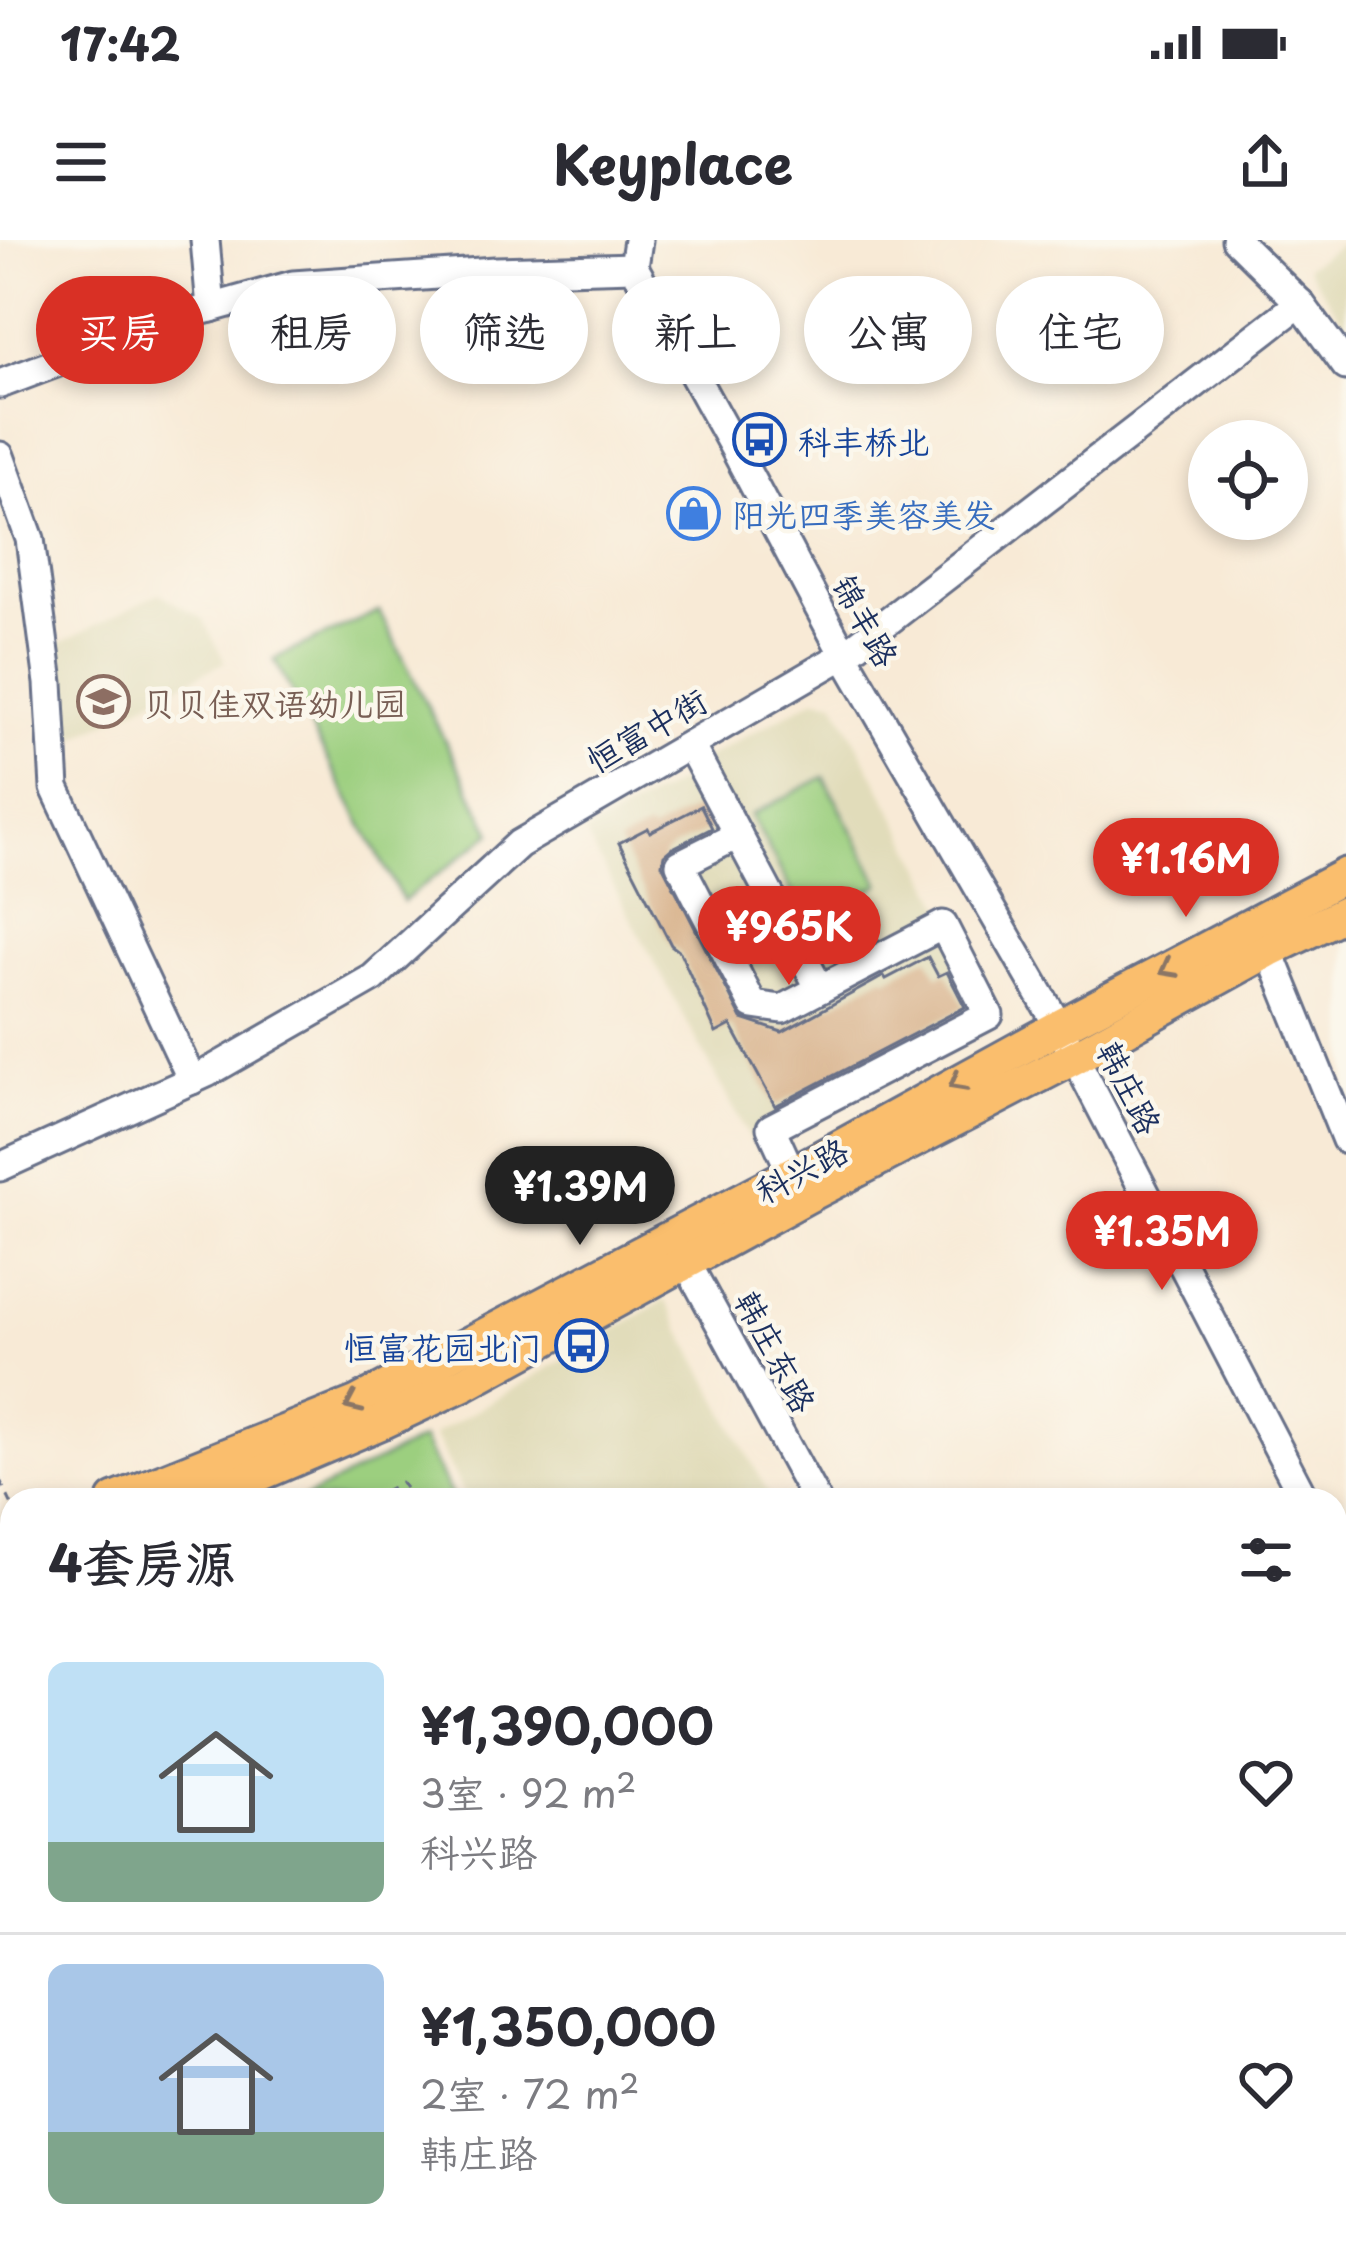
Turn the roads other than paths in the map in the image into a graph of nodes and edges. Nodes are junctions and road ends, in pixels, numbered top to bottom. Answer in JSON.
{"nodes":[{"id":1,"x":205,"y":240,"type":"edge"},
{"id":2,"x":1236,"y":240,"type":"edge"},
{"id":3,"x":636,"y":254,"type":"edge"},
{"id":4,"x":1300,"y":303,"type":"junction"},
{"id":5,"x":211,"y":308,"type":"junction"},
{"id":6,"x":1346,"y":366,"type":"edge"},
{"id":7,"x":0,"y":384,"type":"edge"},
{"id":8,"x":0,"y":456,"type":"edge"},
{"id":9,"x":844,"y":655,"type":"junction"},
{"id":10,"x":690,"y":745,"type":"junction"},
{"id":11,"x":738,"y":835,"type":"junction"},
{"id":12,"x":1346,"y":874,"type":"edge"},
{"id":13,"x":1346,"y":913,"type":"edge"},
{"id":14,"x":1269,"y":950,"type":"junction"},
{"id":15,"x":820,"y":989,"type":"junction"},
{"id":16,"x":1067,"y":1042,"type":"junction"},
{"id":17,"x":192,"y":1080,"type":"junction"},
{"id":18,"x":1346,"y":1141,"type":"edge"},
{"id":19,"x":0,"y":1167,"type":"edge"},
{"id":20,"x":793,"y":1174,"type":"junction"},
{"id":21,"x":680,"y":1250,"type":"junction"},
{"id":22,"x":145,"y":1488,"type":"edge"},
{"id":23,"x":226,"y":1488,"type":"edge"},
{"id":24,"x":809,"y":1488,"type":"edge"},
{"id":25,"x":1299,"y":1488,"type":"edge"}],
"edges":[{"from":1,"to":5,"type":"street"},
{"from":2,"to":4,"type":"street"},
{"from":3,"to":5,"type":"street"},
{"from":3,"to":9,"type":"street","name":"锦丰路"},
{"from":4,"to":6,"type":"street"},
{"from":4,"to":9,"type":"street","name":"恒富中街"},
{"from":5,"to":7,"type":"street"},
{"from":8,"to":17,"type":"street"},
{"from":9,"to":10,"type":"street","name":"恒富中街"},
{"from":9,"to":16,"type":"street","name":"锦丰路"},
{"from":10,"to":11,"type":"street"},
{"from":10,"to":17,"type":"street","name":"恒富中街"},
{"from":11,"to":15,"type":"street"},
{"from":11,"to":15,"type":"street"},
{"from":12,"to":16,"type":"main road","name":"科兴路","one_way":true},
{"from":13,"to":14,"type":"main road","name":"科兴路"},
{"from":14,"to":16,"type":"main road","name":"科兴路"},
{"from":14,"to":18,"type":"street"},
{"from":15,"to":20,"type":"street"},
{"from":16,"to":20,"type":"main road","name":"科兴路","one_way":true},
{"from":16,"to":21,"type":"main road","name":"科兴路"},
{"from":16,"to":25,"type":"street","name":"韩庄路"},
{"from":17,"to":19,"type":"street","name":"恒富中街"},
{"from":20,"to":21,"type":"main road","name":"科兴路"},
{"from":21,"to":22,"type":"main road","name":"科兴路","one_way":true},
{"from":21,"to":23,"type":"main road","name":"科兴路"},
{"from":21,"to":24,"type":"street","name":"韩庄东路"}]}
